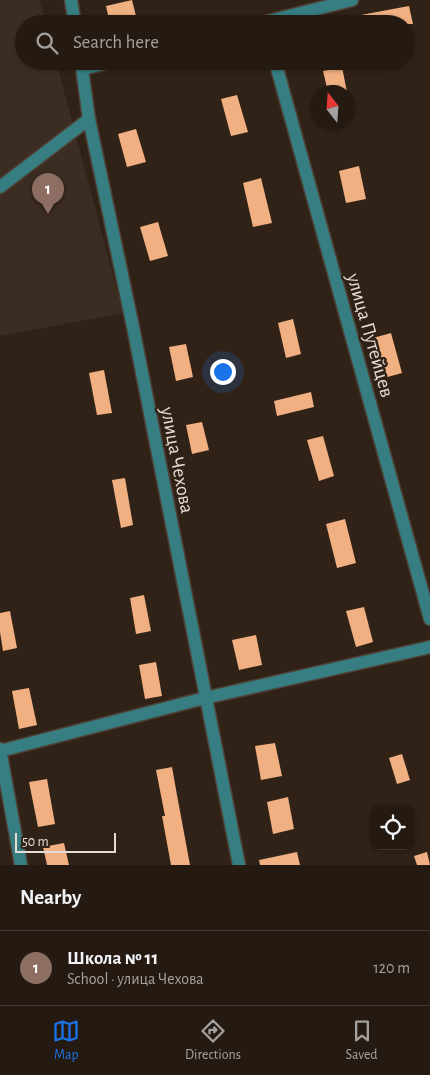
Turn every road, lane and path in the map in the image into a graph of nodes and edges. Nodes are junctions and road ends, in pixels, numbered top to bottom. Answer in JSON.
{"nodes":[{"id":1,"x":71,"y":0,"type":"edge"},
{"id":2,"x":352,"y":0,"type":"edge"},
{"id":3,"x":74,"y":15,"type":"edge"},
{"id":4,"x":293,"y":15,"type":"edge"},
{"id":5,"x":83,"y":70,"type":"edge"},
{"id":6,"x":278,"y":70,"type":"edge"},
{"id":7,"x":89,"y":119,"type":"junction"},
{"id":8,"x":0,"y":187,"type":"edge"},
{"id":9,"x":430,"y":619,"type":"edge"},
{"id":10,"x":430,"y":647,"type":"edge"},
{"id":11,"x":205,"y":698,"type":"junction"},
{"id":12,"x":0,"y":751,"type":"edge"},
{"id":13,"x":21,"y":865,"type":"edge"},
{"id":14,"x":239,"y":865,"type":"edge"}],
"edges":[{"from":1,"to":3,"type":"street"},
{"from":2,"to":4,"type":"street"},
{"from":5,"to":7,"type":"street","name":"улица Чехова"},
{"from":6,"to":9,"type":"street","name":"улица Путейцев"},
{"from":7,"to":8,"type":"street"},
{"from":7,"to":11,"type":"street","name":"улица Чехова"},
{"from":10,"to":11,"type":"street"},
{"from":11,"to":12,"type":"street"},
{"from":11,"to":14,"type":"street","name":"улица Чехова"},
{"from":12,"to":13,"type":"street"}]}
